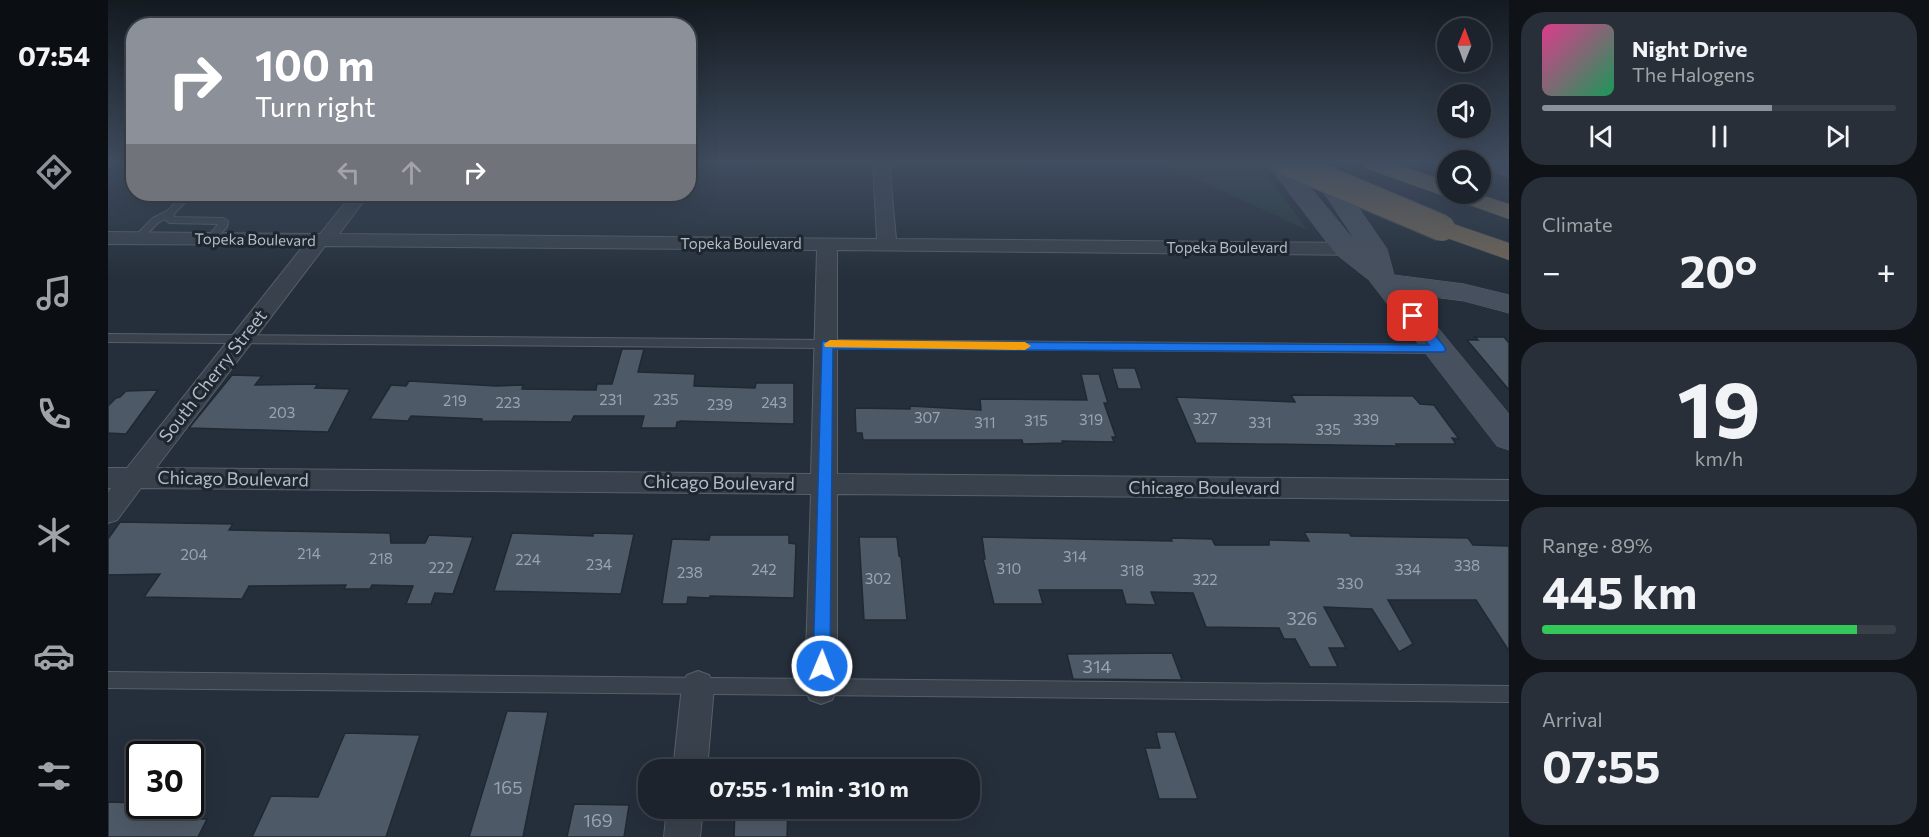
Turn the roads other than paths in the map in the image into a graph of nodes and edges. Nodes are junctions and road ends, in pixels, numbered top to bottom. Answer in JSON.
{"nodes":[{"id":1,"x":181,"y":202,"type":"edge"},
{"id":2,"x":354,"y":202,"type":"edge"},
{"id":3,"x":884,"y":202,"type":"edge"},
{"id":4,"x":1309,"y":202,"type":"edge"},
{"id":5,"x":1342,"y":202,"type":"edge"},
{"id":6,"x":1381,"y":202,"type":"edge"},
{"id":7,"x":1485,"y":204,"type":"edge"},
{"id":8,"x":1508,"y":212,"type":"edge"},
{"id":9,"x":170,"y":213,"type":"junction"},
{"id":10,"x":108,"y":238,"type":"edge"},
{"id":11,"x":138,"y":238,"type":"junction"},
{"id":12,"x":211,"y":239,"type":"junction"},
{"id":13,"x":321,"y":240,"type":"junction"},
{"id":14,"x":827,"y":245,"type":"junction"},
{"id":15,"x":887,"y":245,"type":"junction"},
{"id":16,"x":1345,"y":248,"type":"junction"},
{"id":17,"x":1509,"y":252,"type":"edge"},
{"id":18,"x":1380,"y":268,"type":"junction"},
{"id":19,"x":1509,"y":304,"type":"edge"},
{"id":20,"x":108,"y":338,"type":"edge"},
{"id":21,"x":242,"y":339,"type":"junction"},
{"id":22,"x":826,"y":344,"type":"junction"},
{"id":23,"x":1439,"y":349,"type":"junction"},
{"id":24,"x":1509,"y":437,"type":"edge"},
{"id":25,"x":108,"y":478,"type":"edge"},
{"id":26,"x":134,"y":478,"type":"junction"},
{"id":27,"x":825,"y":484,"type":"junction"},
{"id":28,"x":1509,"y":490,"type":"edge"},
{"id":29,"x":108,"y":512,"type":"edge"},
{"id":30,"x":108,"y":680,"type":"edge"},
{"id":31,"x":698,"y":686,"type":"junction"},
{"id":32,"x":821,"y":688,"type":"junction"},
{"id":33,"x":1509,"y":694,"type":"edge"},
{"id":34,"x":691,"y":759,"type":"edge"},
{"id":35,"x":684,"y":819,"type":"edge"},
{"id":36,"x":682,"y":837,"type":"edge"}],
"edges":[{"from":1,"to":9,"type":"lane"},
{"from":2,"to":13,"type":"street","name":"South Cherry Street"},
{"from":3,"to":15,"type":"street"},
{"from":4,"to":16,"type":"main road"},
{"from":5,"to":18,"type":"main road"},
{"from":6,"to":17,"type":"highway","bridge":true},
{"from":7,"to":8,"type":"highway"},
{"from":9,"to":11,"type":"lane"},
{"from":9,"to":12,"type":"lane"},
{"from":10,"to":11,"type":"street","name":"Topeka Boulevard"},
{"from":11,"to":12,"type":"street","name":"Topeka Boulevard"},
{"from":12,"to":13,"type":"street","name":"Topeka Boulevard"},
{"from":13,"to":14,"type":"street","name":"Topeka Boulevard"},
{"from":13,"to":21,"type":"street","name":"South Cherry Street"},
{"from":14,"to":15,"type":"street","name":"Topeka Boulevard"},
{"from":14,"to":22,"type":"street"},
{"from":15,"to":16,"type":"street","name":"Topeka Boulevard"},
{"from":16,"to":18,"type":"main road"},
{"from":18,"to":19,"type":"main road"},
{"from":18,"to":23,"type":"main road"},
{"from":20,"to":21,"type":"lane"},
{"from":21,"to":22,"type":"lane"},
{"from":21,"to":26,"type":"street","name":"South Cherry Street"},
{"from":22,"to":23,"type":"lane"},
{"from":22,"to":27,"type":"street"},
{"from":23,"to":24,"type":"main road"},
{"from":25,"to":26,"type":"street","name":"Chicago Boulevard"},
{"from":26,"to":27,"type":"street","name":"Chicago Boulevard"},
{"from":26,"to":29,"type":"street","name":"South Cherry Street"},
{"from":27,"to":28,"type":"street","name":"Chicago Boulevard"},
{"from":27,"to":32,"type":"street"},
{"from":30,"to":31,"type":"lane"},
{"from":31,"to":32,"type":"lane"},
{"from":31,"to":34,"type":"street"},
{"from":32,"to":33,"type":"lane"},
{"from":35,"to":36,"type":"street"}]}
